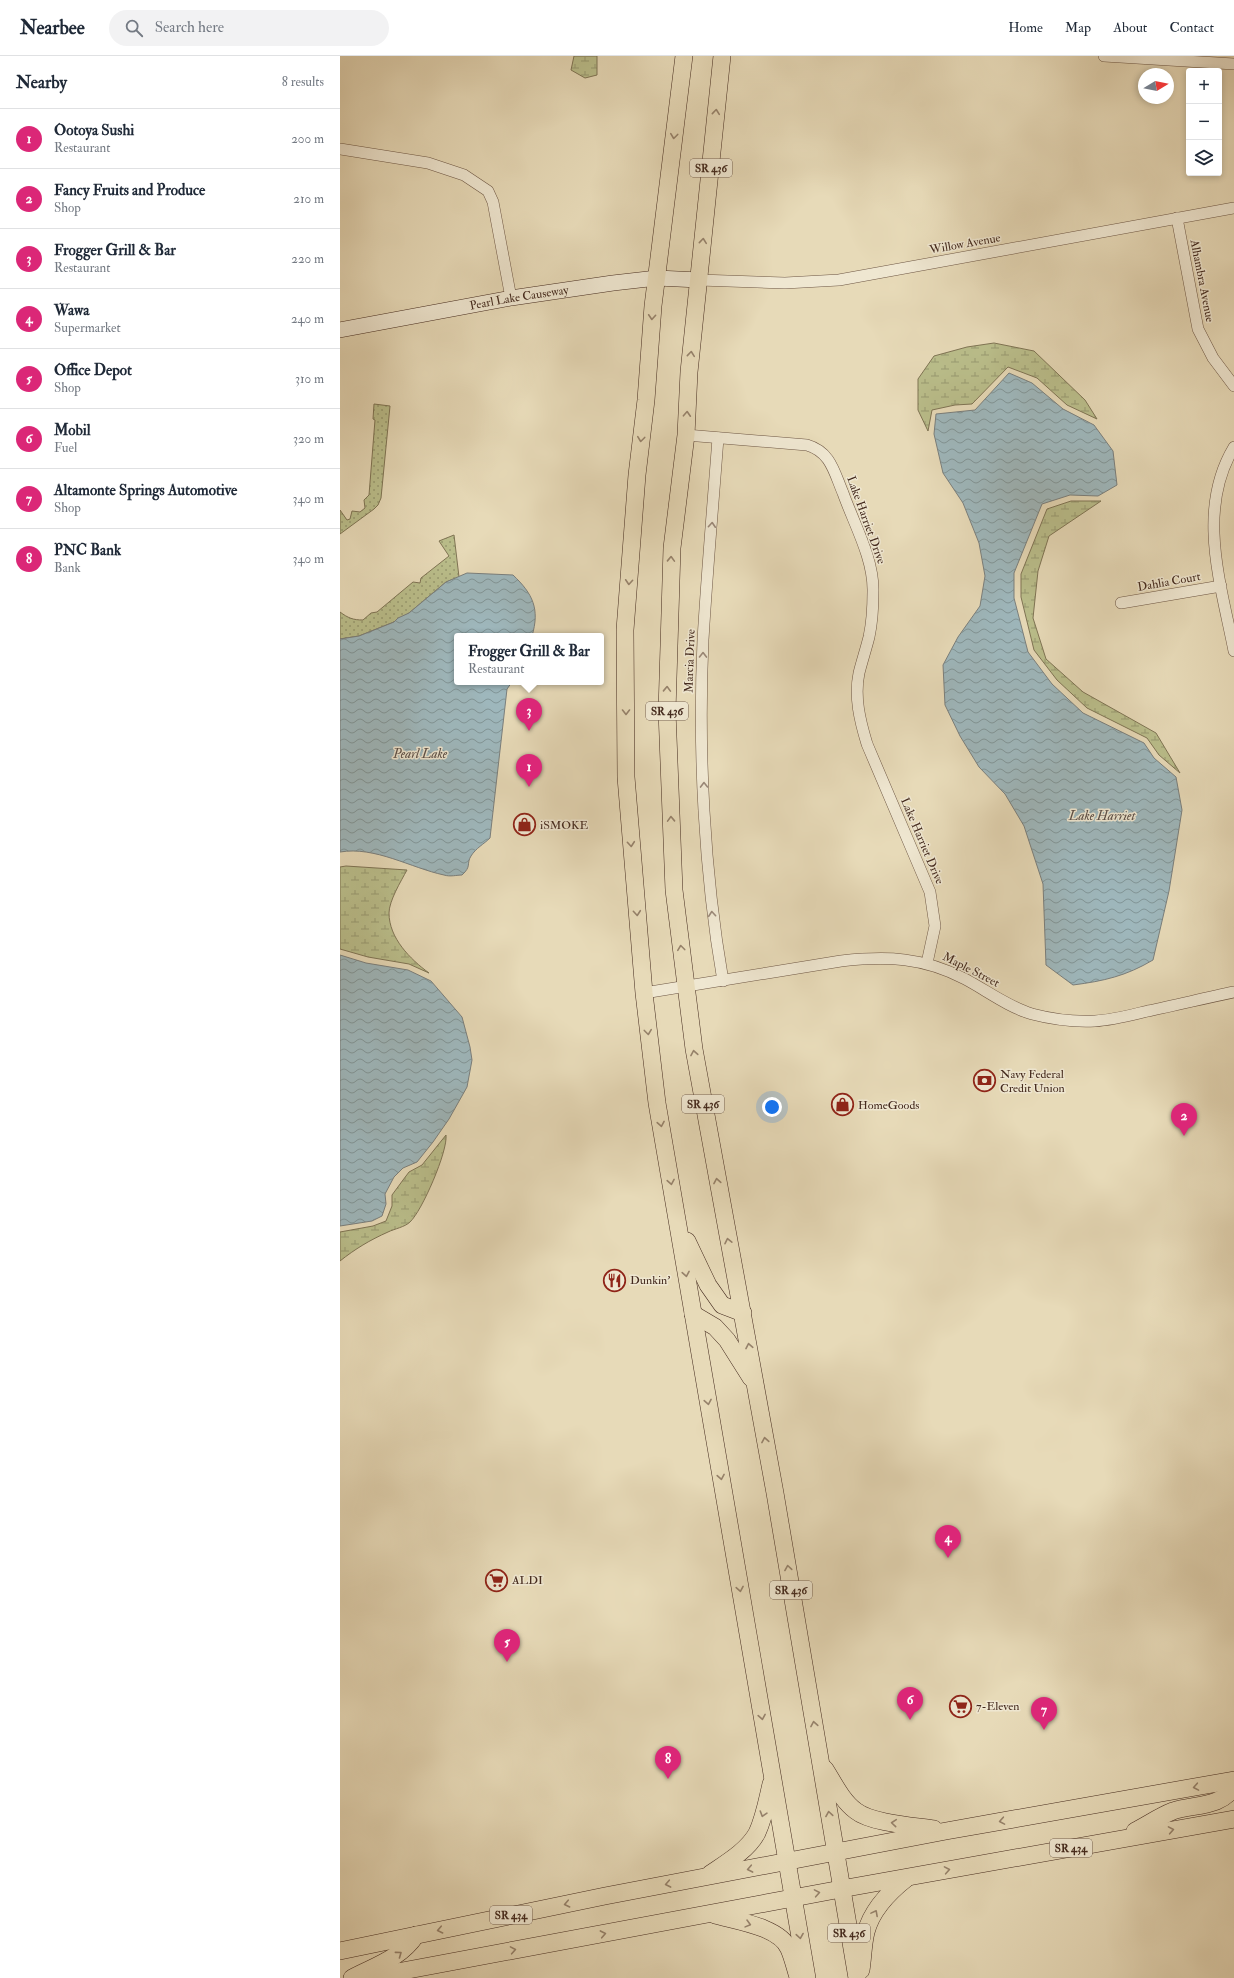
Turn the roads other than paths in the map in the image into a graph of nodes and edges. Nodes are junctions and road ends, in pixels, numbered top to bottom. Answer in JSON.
{"nodes":[{"id":1,"x":684,"y":56,"type":"edge"},
{"id":2,"x":722,"y":56,"type":"edge"},
{"id":3,"x":1104,"y":56,"type":"edge"},
{"id":4,"x":1121,"y":56,"type":"edge"},
{"id":5,"x":1234,"y":64,"type":"edge"},
{"id":6,"x":340,"y":148,"type":"edge"},
{"id":7,"x":1234,"y":208,"type":"edge"},
{"id":8,"x":1177,"y":218,"type":"junction"},
{"id":9,"x":657,"y":278,"type":"junction"},
{"id":10,"x":699,"y":280,"type":"junction"},
{"id":11,"x":510,"y":298,"type":"junction"},
{"id":12,"x":340,"y":330,"type":"edge"},
{"id":13,"x":1234,"y":386,"type":"edge"},
{"id":14,"x":686,"y":435,"type":"junction"},
{"id":15,"x":718,"y":438,"type":"junction"},
{"id":16,"x":1234,"y":447,"type":"edge"},
{"id":17,"x":1221,"y":586,"type":"junction"},
{"id":18,"x":1121,"y":603,"type":"dead end"},
{"id":19,"x":1234,"y":651,"type":"edge"},
{"id":20,"x":928,"y":963,"type":"junction"},
{"id":21,"x":723,"y":980,"type":"junction"},
{"id":22,"x":685,"y":987,"type":"junction"},
{"id":23,"x":1234,"y":992,"type":"edge"},
{"id":24,"x":644,"y":993,"type":"junction"},
{"id":25,"x":678,"y":1221,"type":"junction"},
{"id":26,"x":743,"y":1313,"type":"junction"},
{"id":27,"x":693,"y":1314,"type":"junction"},
{"id":28,"x":756,"y":1385,"type":"junction"},
{"id":29,"x":820,"y":1762,"type":"junction"},
{"id":30,"x":772,"y":1776,"type":"junction"},
{"id":31,"x":1234,"y":1780,"type":"edge"},
{"id":32,"x":1234,"y":1786,"type":"edge"},
{"id":33,"x":1234,"y":1819,"type":"edge"},
{"id":34,"x":946,"y":1831,"type":"junction"},
{"id":35,"x":1119,"y":1840,"type":"junction"},
{"id":36,"x":835,"y":1852,"type":"junction"},
{"id":37,"x":788,"y":1861,"type":"junction"},
{"id":38,"x":707,"y":1876,"type":"junction"},
{"id":39,"x":908,"y":1877,"type":"junction"},
{"id":40,"x":841,"y":1888,"type":"junction"},
{"id":41,"x":794,"y":1897,"type":"junction"},
{"id":42,"x":711,"y":1914,"type":"junction"},
{"id":43,"x":416,"y":1935,"type":"junction"},
{"id":44,"x":340,"y":1951,"type":"edge"},
{"id":45,"x":352,"y":1978,"type":"edge"},
{"id":46,"x":364,"y":1978,"type":"edge"},
{"id":47,"x":798,"y":1978,"type":"edge"},
{"id":48,"x":807,"y":1978,"type":"edge"},
{"id":49,"x":859,"y":1978,"type":"edge"}],
"edges":[{"from":1,"to":9,"type":"main road","one_way":true},
{"from":10,"to":2,"type":"main road","number":"SR 436","one_way":true},
{"from":3,"to":4,"type":"street"},
{"from":4,"to":5,"type":"street"},
{"from":6,"to":11,"type":"street"},
{"from":7,"to":8,"type":"street","name":"Willow Avenue"},
{"from":8,"to":10,"type":"street","name":"Willow Avenue"},
{"from":8,"to":13,"type":"street","name":"Alhambra Avenue"},
{"from":9,"to":10,"type":"street","name":"Pearl Lake Causeway"},
{"from":9,"to":11,"type":"street","name":"Pearl Lake Causeway"},
{"from":9,"to":24,"type":"main road","one_way":true},
{"from":14,"to":10,"type":"main road","number":"SR 436","one_way":true},
{"from":11,"to":12,"type":"street","name":"Pearl Lake Causeway"},
{"from":14,"to":15,"type":"street","name":"Lake Harriet Drive"},
{"from":22,"to":14,"type":"main road","number":"SR 436","one_way":true},
{"from":15,"to":20,"type":"street","name":"Lake Harriet Drive"},
{"from":21,"to":15,"type":"street","name":"Marcia Drive","one_way":true},
{"from":16,"to":17,"type":"street"},
{"from":17,"to":18,"type":"street","name":"Dahlia Court"},
{"from":17,"to":19,"type":"street"},
{"from":20,"to":21,"type":"street","name":"Maple Street"},
{"from":20,"to":23,"type":"street","name":"Maple Street"},
{"from":21,"to":22,"type":"street","name":"Maple Street"},
{"from":22,"to":24,"type":"street","name":"Maple Street"},
{"from":26,"to":22,"type":"main road","number":"SR 436","one_way":true},
{"from":24,"to":25,"type":"main road","one_way":true},
{"from":25,"to":26,"type":"main road"},
{"from":25,"to":27,"type":"main road","one_way":true},
{"from":28,"to":26,"type":"main road","number":"SR 436","one_way":true},
{"from":27,"to":28,"type":"main road"},
{"from":27,"to":30,"type":"main road","one_way":true},
{"from":29,"to":28,"type":"main road","number":"SR 436","one_way":true},
{"from":34,"to":29,"type":"main road","one_way":true},
{"from":36,"to":29,"type":"main road","number":"SR 436","one_way":true},
{"from":30,"to":37,"type":"main road"},
{"from":30,"to":38,"type":"main road","one_way":true},
{"from":31,"to":34,"type":"main road","number":"SR 434","one_way":true},
{"from":32,"to":35,"type":"main road"},
{"from":35,"to":33,"type":"main road","number":"SR 434","one_way":true},
{"from":34,"to":36,"type":"main road","number":"SR 434"},
{"from":39,"to":35,"type":"main road","number":"SR 434","one_way":true},
{"from":36,"to":37,"type":"main road","number":"SR 434"},
{"from":36,"to":40,"type":"main road","number":"SR 436"},
{"from":37,"to":38,"type":"main road","number":"SR 434","one_way":true},
{"from":37,"to":41,"type":"main road"},
{"from":38,"to":43,"type":"main road","number":"SR 434","one_way":true},
{"from":39,"to":40,"type":"main road","number":"SR 434"},
{"from":49,"to":39,"type":"main road","one_way":true},
{"from":41,"to":40,"type":"main road","number":"SR 434","one_way":true},
{"from":40,"to":49,"type":"main road","number":"SR 436"},
{"from":41,"to":42,"type":"main road","number":"SR 434"},
{"from":41,"to":48,"type":"main road","one_way":true},
{"from":46,"to":42,"type":"main road","number":"SR 434","one_way":true},
{"from":42,"to":47,"type":"main road","one_way":true},
{"from":43,"to":44,"type":"main road","number":"SR 434"},
{"from":45,"to":43,"type":"main road","one_way":true}]}
